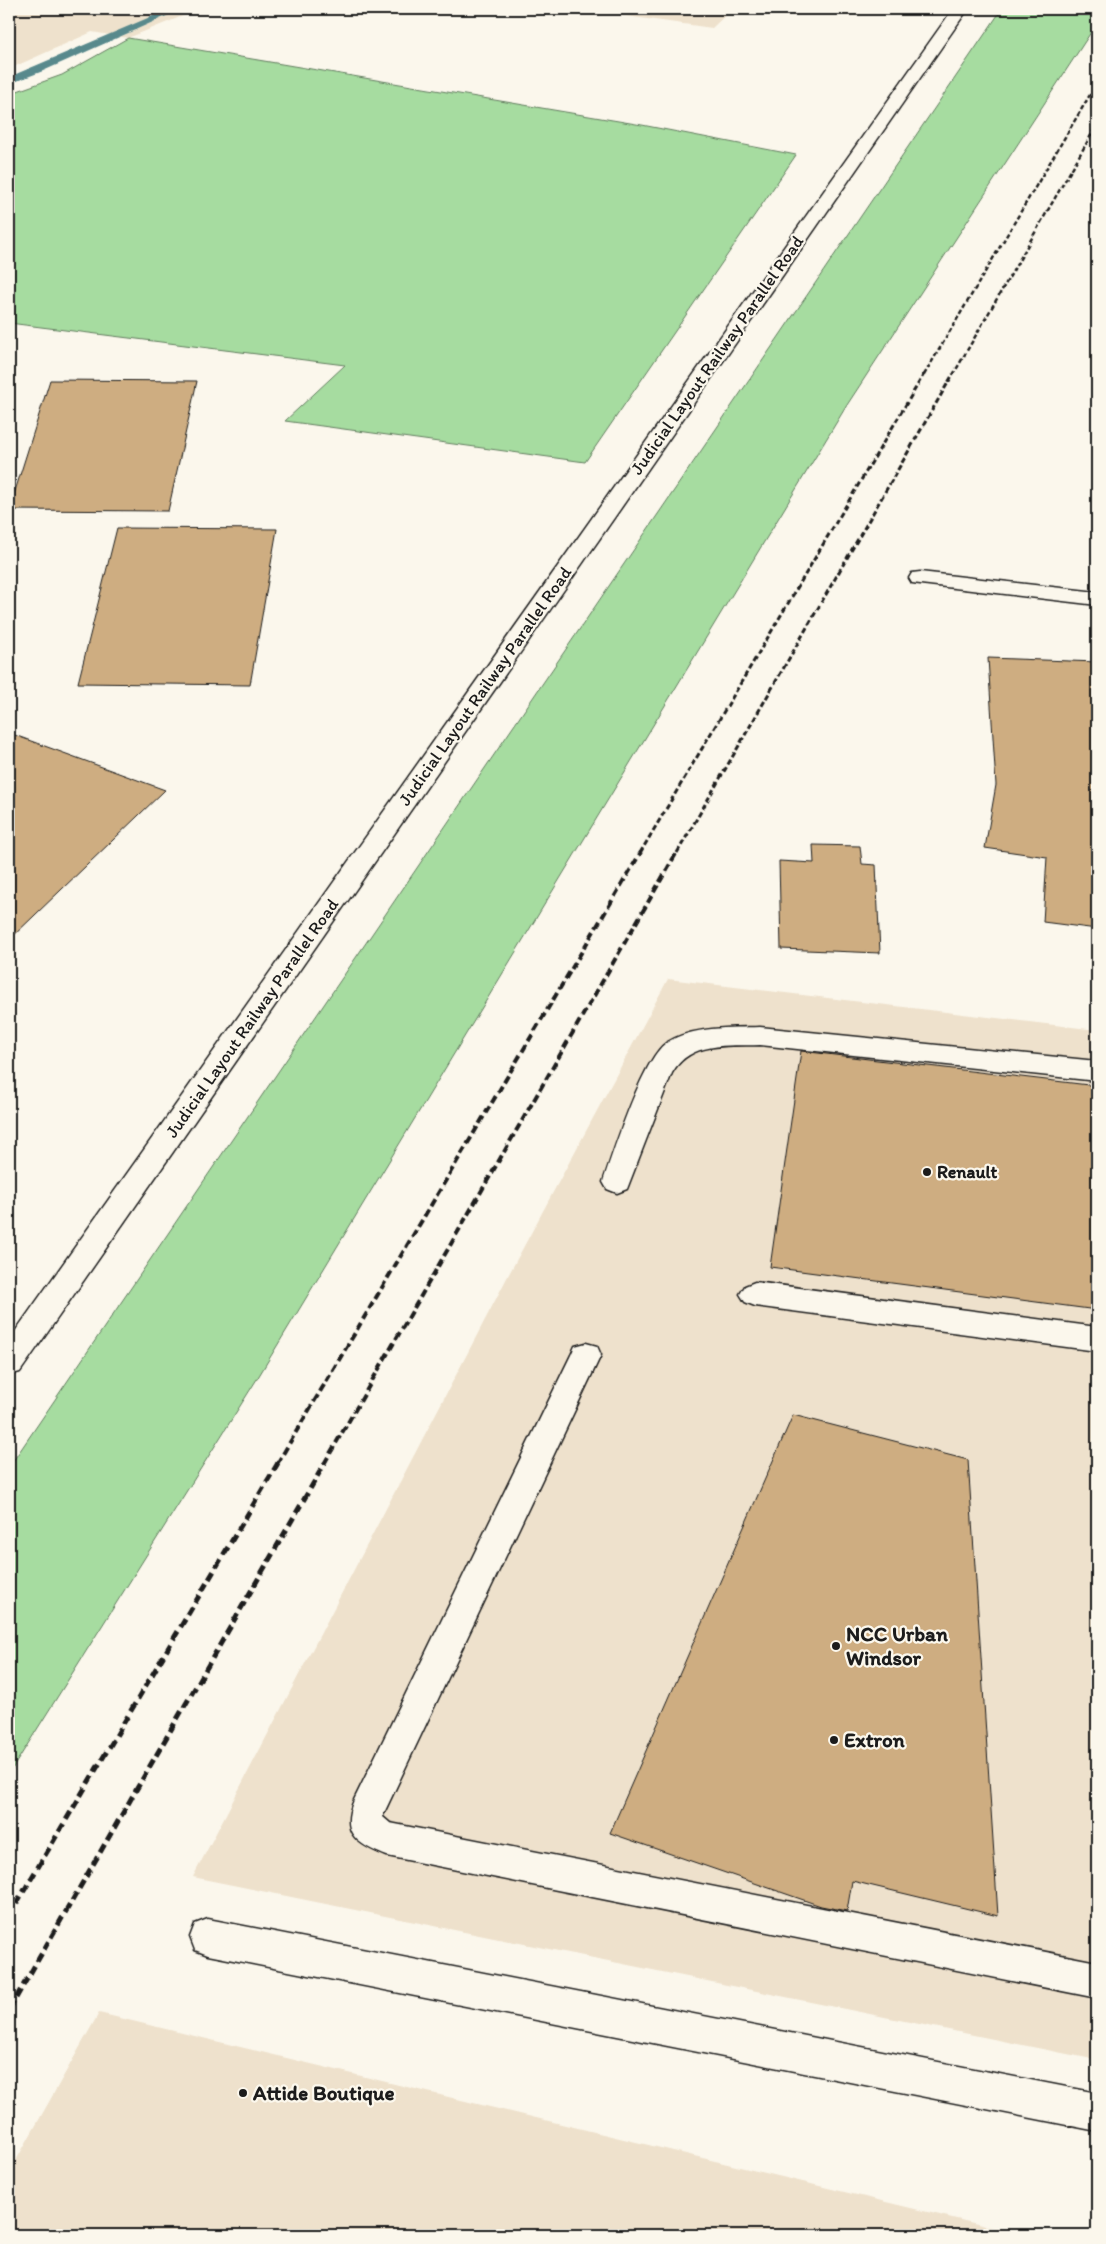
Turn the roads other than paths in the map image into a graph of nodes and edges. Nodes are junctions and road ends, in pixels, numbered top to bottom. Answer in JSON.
{"nodes":[{"id":1,"x":960,"y":9,"type":"edge"},
{"id":2,"x":920,"y":578,"type":"dead end"},
{"id":3,"x":1097,"y":599,"type":"edge"},
{"id":4,"x":1097,"y":1071,"type":"edge"},
{"id":5,"x":617,"y":1182,"type":"dead end"},
{"id":6,"x":755,"y":1294,"type":"dead end"},
{"id":7,"x":1097,"y":1339,"type":"edge"},
{"id":8,"x":586,"y":1356,"type":"dead end"},
{"id":9,"x":9,"y":1363,"type":"edge"},
{"id":10,"x":208,"y":1937,"type":"dead end"},
{"id":11,"x":1097,"y":1980,"type":"edge"},
{"id":12,"x":1097,"y":2112,"type":"edge"}],
"edges":[{"from":1,"to":9,"type":"street","name":"Judicial Layout Railway Parallel Road"},
{"from":2,"to":3,"type":"street"},
{"from":4,"to":5,"type":"street"},
{"from":6,"to":7,"type":"street"},
{"from":8,"to":11,"type":"street"},
{"from":10,"to":12,"type":"street"}]}
